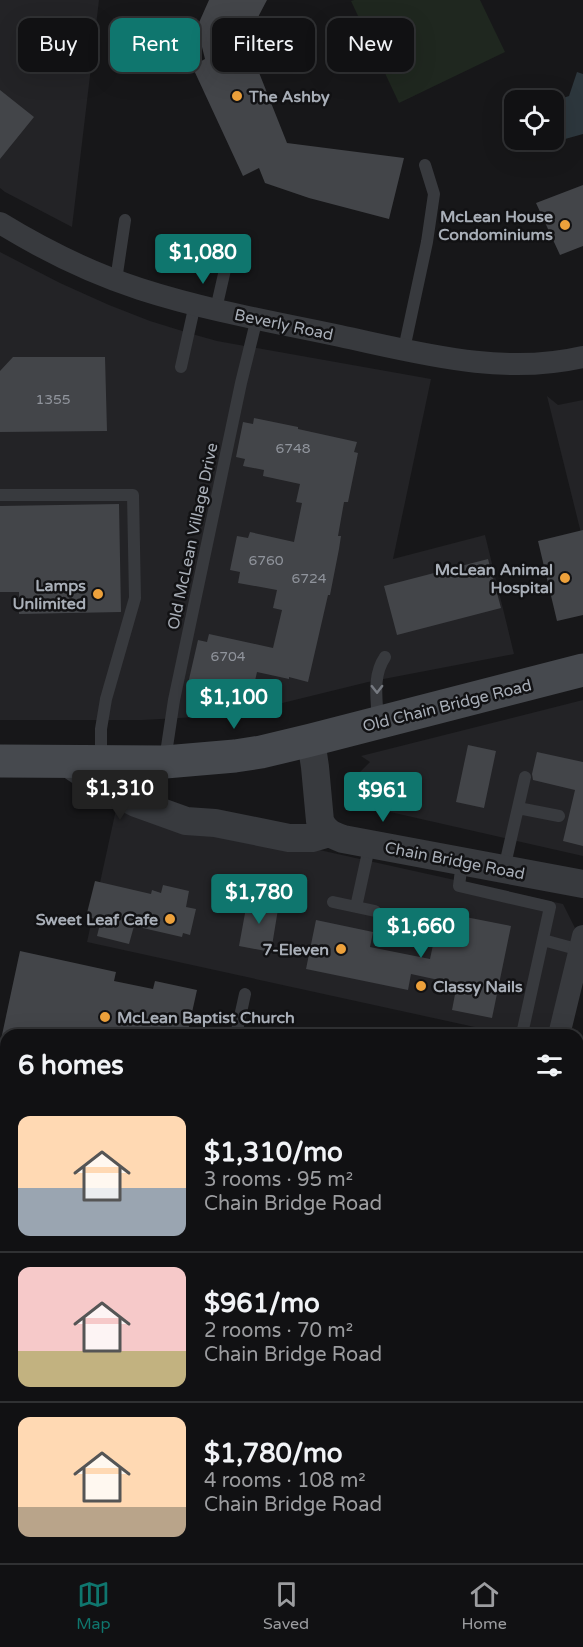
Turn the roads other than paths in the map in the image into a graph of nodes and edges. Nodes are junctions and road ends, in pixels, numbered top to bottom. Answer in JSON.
{"nodes":[{"id":1,"x":424,"y":165,"type":"dead end"},
{"id":2,"x":125,"y":220,"type":"dead end"},
{"id":3,"x":0,"y":223,"type":"edge"},
{"id":4,"x":230,"y":248,"type":"dead end"},
{"id":5,"x":116,"y":280,"type":"junction"},
{"id":6,"x":205,"y":306,"type":"junction"},
{"id":7,"x":257,"y":318,"type":"junction"},
{"id":8,"x":404,"y":349,"type":"junction"},
{"id":9,"x":583,"y":357,"type":"edge"},
{"id":10,"x":181,"y":367,"type":"dead end"},
{"id":11,"x":0,"y":495,"type":"edge"},
{"id":12,"x":386,"y":657,"type":"dead end"},
{"id":13,"x":583,"y":670,"type":"edge"},
{"id":14,"x":378,"y":723,"type":"junction"},
{"id":15,"x":311,"y":740,"type":"junction"},
{"id":16,"x":0,"y":761,"type":"edge"},
{"id":17,"x":66,"y":762,"type":"junction"},
{"id":18,"x":101,"y":762,"type":"junction"},
{"id":19,"x":165,"y":762,"type":"junction"},
{"id":20,"x":525,"y":777,"type":"dead end"},
{"id":21,"x":518,"y":808,"type":"junction"},
{"id":22,"x":559,"y":816,"type":"dead end"},
{"id":23,"x":328,"y":833,"type":"junction"},
{"id":24,"x":370,"y":843,"type":"junction"},
{"id":25,"x":462,"y":861,"type":"junction"},
{"id":26,"x":504,"y":869,"type":"junction"},
{"id":27,"x":583,"y":884,"type":"edge"},
{"id":28,"x":333,"y":902,"type":"dead end"},
{"id":29,"x":356,"y":907,"type":"junction"},
{"id":30,"x":375,"y":911,"type":"dead end"},
{"id":31,"x":543,"y":940,"type":"junction"},
{"id":32,"x":581,"y":943,"type":"edge"},
{"id":33,"x":245,"y":994,"type":"dead end"},
{"id":34,"x":237,"y":1029,"type":"edge"},
{"id":35,"x":523,"y":1029,"type":"edge"},
{"id":36,"x":560,"y":1029,"type":"edge"}],
"edges":[{"from":1,"to":8,"type":"lane"},
{"from":2,"to":5,"type":"lane"},
{"from":3,"to":5,"type":"street","name":"Beverly Road"},
{"from":4,"to":6,"type":"lane"},
{"from":5,"to":6,"type":"street","name":"Beverly Road"},
{"from":6,"to":7,"type":"street","name":"Beverly Road"},
{"from":6,"to":10,"type":"lane"},
{"from":7,"to":8,"type":"street","name":"Beverly Road"},
{"from":7,"to":19,"type":"lane","name":"Old McLean Village Drive"},
{"from":8,"to":9,"type":"street","name":"Beverly Road"},
{"from":11,"to":18,"type":"lane"},
{"from":12,"to":14,"type":"lane","one_way":true},
{"from":13,"to":14,"type":"main road","name":"Old Chain Bridge Road"},
{"from":14,"to":15,"type":"main road","name":"Old Chain Bridge Road"},
{"from":15,"to":19,"type":"main road"},
{"from":15,"to":23,"type":"street"},
{"from":16,"to":17,"type":"main road"},
{"from":17,"to":18,"type":"main road"},
{"from":17,"to":23,"type":"street","name":"Chain Bridge Road"},
{"from":18,"to":19,"type":"main road"},
{"from":20,"to":21,"type":"lane"},
{"from":21,"to":22,"type":"lane"},
{"from":21,"to":26,"type":"lane"},
{"from":23,"to":24,"type":"street","name":"Chain Bridge Road"},
{"from":24,"to":25,"type":"street","name":"Chain Bridge Road"},
{"from":24,"to":29,"type":"lane"},
{"from":25,"to":26,"type":"street","name":"Chain Bridge Road"},
{"from":25,"to":31,"type":"lane"},
{"from":26,"to":27,"type":"street","name":"Chain Bridge Road"},
{"from":28,"to":29,"type":"lane"},
{"from":29,"to":30,"type":"lane"},
{"from":31,"to":32,"type":"lane"},
{"from":31,"to":35,"type":"lane"},
{"from":32,"to":36,"type":"street"},
{"from":33,"to":34,"type":"lane"}]}
